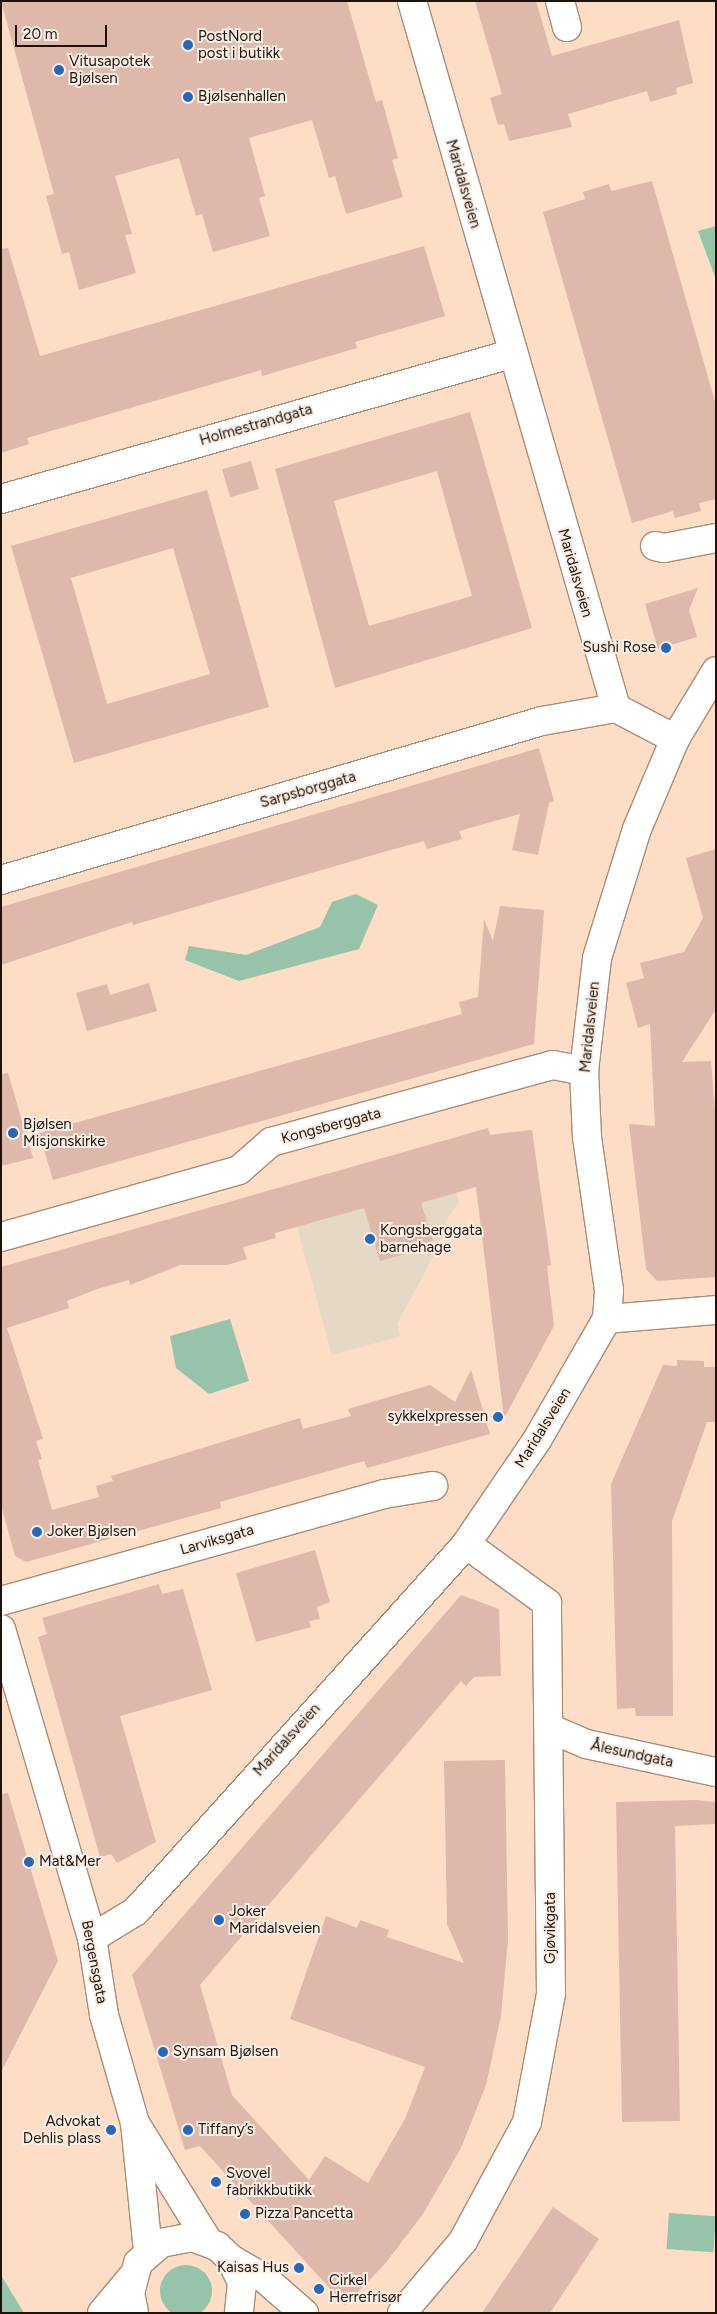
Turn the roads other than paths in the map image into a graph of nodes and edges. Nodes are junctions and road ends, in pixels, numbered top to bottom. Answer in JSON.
{"nodes":[{"id":1,"x":412,"y":1,"type":"edge"},
{"id":2,"x":560,"y":1,"type":"edge"},
{"id":3,"x":567,"y":27,"type":"dead end"},
{"id":4,"x":511,"y":354,"type":"junction"},
{"id":5,"x":1,"y":499,"type":"edge"},
{"id":6,"x":716,"y":538,"type":"edge"},
{"id":7,"x":655,"y":546,"type":"dead end"},
{"id":8,"x":716,"y":671,"type":"edge"},
{"id":9,"x":616,"y":708,"type":"junction"},
{"id":10,"x":675,"y":739,"type":"junction"},
{"id":11,"x":1,"y":880,"type":"edge"},
{"id":12,"x":584,"y":1071,"type":"junction"},
{"id":13,"x":1,"y":1237,"type":"edge"},
{"id":14,"x":716,"y":1310,"type":"edge"},
{"id":15,"x":607,"y":1318,"type":"junction"},
{"id":16,"x":433,"y":1486,"type":"dead end"},
{"id":17,"x":466,"y":1544,"type":"junction"},
{"id":18,"x":1,"y":1601,"type":"edge"},
{"id":19,"x":1,"y":1629,"type":"edge"},
{"id":20,"x":550,"y":1728,"type":"junction"},
{"id":21,"x":716,"y":1772,"type":"edge"},
{"id":22,"x":92,"y":1938,"type":"junction"},
{"id":23,"x":135,"y":2123,"type":"junction"},
{"id":24,"x":208,"y":2241,"type":"junction"},
{"id":25,"x":148,"y":2252,"type":"junction"},
{"id":26,"x":231,"y":2259,"type":"junction"},
{"id":27,"x":132,"y":2278,"type":"junction"},
{"id":28,"x":102,"y":2313,"type":"edge"},
{"id":29,"x":134,"y":2313,"type":"edge"},
{"id":30,"x":239,"y":2313,"type":"edge"},
{"id":31,"x":304,"y":2313,"type":"edge"},
{"id":32,"x":402,"y":2313,"type":"edge"}],
"edges":[{"from":1,"to":4,"type":"street","name":"Maridalsveien"},
{"from":2,"to":3,"type":"street"},
{"from":4,"to":5,"type":"street","name":"Holmestrandgata"},
{"from":4,"to":9,"type":"street","name":"Maridalsveien"},
{"from":6,"to":7,"type":"street"},
{"from":8,"to":10,"type":"street","name":"Maridalsveien"},
{"from":9,"to":10,"type":"street"},
{"from":9,"to":11,"type":"street","name":"Sarpsborggata"},
{"from":10,"to":12,"type":"street","name":"Maridalsveien"},
{"from":12,"to":13,"type":"street","name":"Kongsberggata"},
{"from":12,"to":15,"type":"street","name":"Maridalsveien"},
{"from":14,"to":15,"type":"street"},
{"from":15,"to":17,"type":"street","name":"Maridalsveien"},
{"from":16,"to":18,"type":"street","name":"Larviksgata"},
{"from":17,"to":20,"type":"street","name":"Gjøvikgata"},
{"from":17,"to":22,"type":"street","name":"Maridalsveien"},
{"from":19,"to":22,"type":"street","name":"Bergensgata"},
{"from":20,"to":21,"type":"street","name":"Ålesundgata"},
{"from":20,"to":32,"type":"street","name":"Gjøvikgata"},
{"from":22,"to":23,"type":"street","name":"Bergensgata"},
{"from":23,"to":24,"type":"street","name":"Bergensgata"},
{"from":23,"to":25,"type":"street","name":"Bergensgata"},
{"from":24,"to":25,"type":"street"},
{"from":24,"to":26,"type":"street"},
{"from":25,"to":27,"type":"street"},
{"from":26,"to":30,"type":"street"},
{"from":26,"to":31,"type":"street"},
{"from":27,"to":28,"type":"street"},
{"from":27,"to":29,"type":"street"}]}
